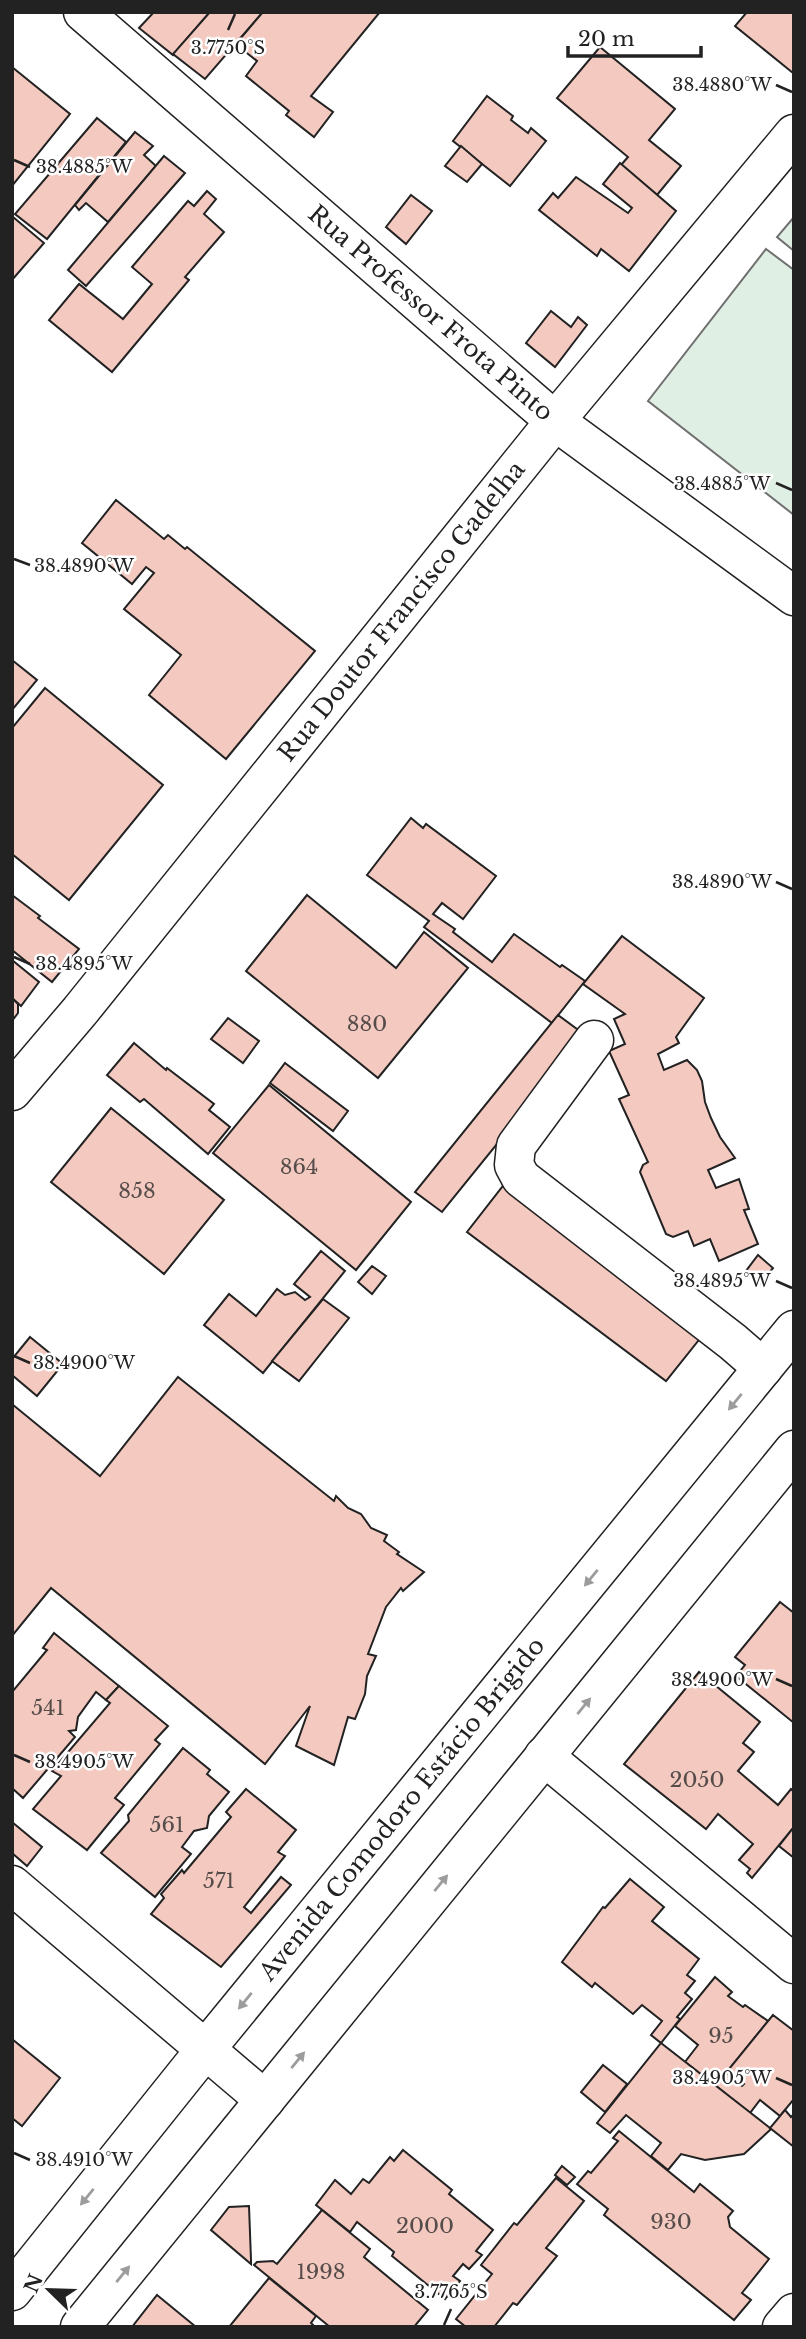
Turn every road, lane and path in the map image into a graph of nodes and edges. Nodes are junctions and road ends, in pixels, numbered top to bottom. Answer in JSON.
{"nodes":[{"id":1,"x":83,"y":12,"type":"edge"},
{"id":2,"x":794,"y":134,"type":"edge"},
{"id":3,"x":555,"y":421,"type":"junction"},
{"id":4,"x":794,"y":596,"type":"edge"},
{"id":5,"x":594,"y":1040,"type":"dead end"},
{"id":6,"x":12,"y":1091,"type":"edge"},
{"id":7,"x":794,"y":1331,"type":"edge"},
{"id":8,"x":763,"y":1368,"type":"junction"},
{"id":9,"x":794,"y":1450,"type":"edge"},
{"id":10,"x":544,"y":1756,"type":"junction"},
{"id":11,"x":12,"y":1885,"type":"edge"},
{"id":12,"x":794,"y":1964,"type":"edge"},
{"id":13,"x":205,"y":2050,"type":"junction"},
{"id":14,"x":265,"y":2100,"type":"junction"},
{"id":15,"x":12,"y":2291,"type":"edge"},
{"id":16,"x":794,"y":2313,"type":"edge"},
{"id":17,"x":80,"y":2327,"type":"edge"},
{"id":18,"x":782,"y":2327,"type":"edge"}],
"edges":[{"from":1,"to":3,"type":"street","name":"Rua Professor Frota Pinto"},
{"from":2,"to":3,"type":"street","name":"Rua Doutor Francisco Gadelha"},
{"from":3,"to":4,"type":"street","name":"Rua Professor Frota Pinto"},
{"from":3,"to":6,"type":"street","name":"Rua Doutor Francisco Gadelha"},
{"from":5,"to":8,"type":"street"},
{"from":7,"to":8,"type":"street","name":"Avenida Comodoro Estácio Brigido"},
{"from":8,"to":13,"type":"street","name":"Avenida Comodoro Estácio Brigido","one_way":true},
{"from":10,"to":9,"type":"street","one_way":true},
{"from":10,"to":12,"type":"street"},
{"from":14,"to":10,"type":"street","one_way":true},
{"from":11,"to":13,"type":"street"},
{"from":13,"to":14,"type":"street"},
{"from":13,"to":15,"type":"street","name":"Avenida Comodoro Estácio Brigido","one_way":true},
{"from":17,"to":14,"type":"street","one_way":true},
{"from":16,"to":18,"type":"street"}]}
